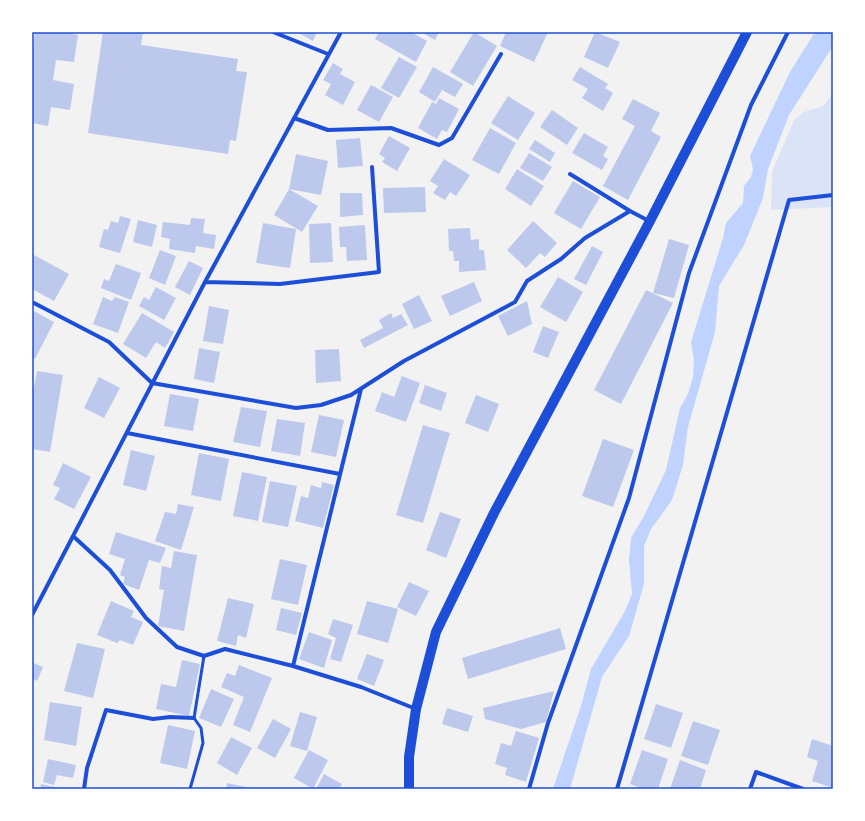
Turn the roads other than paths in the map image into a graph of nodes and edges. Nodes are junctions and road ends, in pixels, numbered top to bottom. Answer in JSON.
{"nodes":[{"id":1,"x":272,"y":32,"type":"edge"},
{"id":2,"x":341,"y":32,"type":"edge"},
{"id":3,"x":747,"y":32,"type":"edge"},
{"id":4,"x":788,"y":32,"type":"edge"},
{"id":5,"x":328,"y":54,"type":"junction"},
{"id":6,"x":501,"y":54,"type":"dead end"},
{"id":7,"x":294,"y":118,"type":"junction"},
{"id":8,"x":372,"y":167,"type":"dead end"},
{"id":9,"x":570,"y":174,"type":"dead end"},
{"id":10,"x":833,"y":195,"type":"edge"},
{"id":11,"x":630,"y":211,"type":"junction"},
{"id":12,"x":650,"y":221,"type":"junction"},
{"id":13,"x":205,"y":282,"type":"junction"},
{"id":14,"x":32,"y":302,"type":"edge"},
{"id":15,"x":152,"y":384,"type":"junction"},
{"id":16,"x":361,"y":389,"type":"junction"},
{"id":17,"x":127,"y":433,"type":"junction"},
{"id":18,"x":340,"y":474,"type":"junction"},
{"id":19,"x":72,"y":536,"type":"junction"},
{"id":20,"x":32,"y":615,"type":"edge"},
{"id":21,"x":204,"y":656,"type":"junction"},
{"id":22,"x":293,"y":666,"type":"junction"},
{"id":23,"x":416,"y":709,"type":"junction"},
{"id":24,"x":194,"y":718,"type":"junction"},
{"id":25,"x":84,"y":789,"type":"edge"},
{"id":26,"x":190,"y":789,"type":"edge"},
{"id":27,"x":409,"y":789,"type":"edge"},
{"id":28,"x":529,"y":789,"type":"edge"},
{"id":29,"x":617,"y":789,"type":"edge"},
{"id":30,"x":750,"y":789,"type":"edge"},
{"id":31,"x":803,"y":789,"type":"edge"}],
"edges":[{"from":1,"to":5,"type":"street"},
{"from":2,"to":5,"type":"street"},
{"from":3,"to":12,"type":"main road"},
{"from":4,"to":28,"type":"street"},
{"from":5,"to":7,"type":"street"},
{"from":6,"to":7,"type":"street"},
{"from":7,"to":13,"type":"street"},
{"from":8,"to":13,"type":"street"},
{"from":9,"to":11,"type":"street"},
{"from":10,"to":29,"type":"street"},
{"from":11,"to":12,"type":"street"},
{"from":11,"to":16,"type":"street"},
{"from":12,"to":23,"type":"main road"},
{"from":13,"to":15,"type":"street"},
{"from":14,"to":15,"type":"street"},
{"from":15,"to":16,"type":"street"},
{"from":15,"to":17,"type":"street"},
{"from":16,"to":18,"type":"street"},
{"from":17,"to":18,"type":"street"},
{"from":17,"to":19,"type":"street"},
{"from":18,"to":22,"type":"street"},
{"from":19,"to":20,"type":"street"},
{"from":19,"to":21,"type":"street"},
{"from":21,"to":22,"type":"street"},
{"from":21,"to":24,"type":"lane"},
{"from":22,"to":23,"type":"street"},
{"from":23,"to":27,"type":"main road"},
{"from":24,"to":25,"type":"street"},
{"from":24,"to":26,"type":"lane"},
{"from":30,"to":31,"type":"street"}]}
